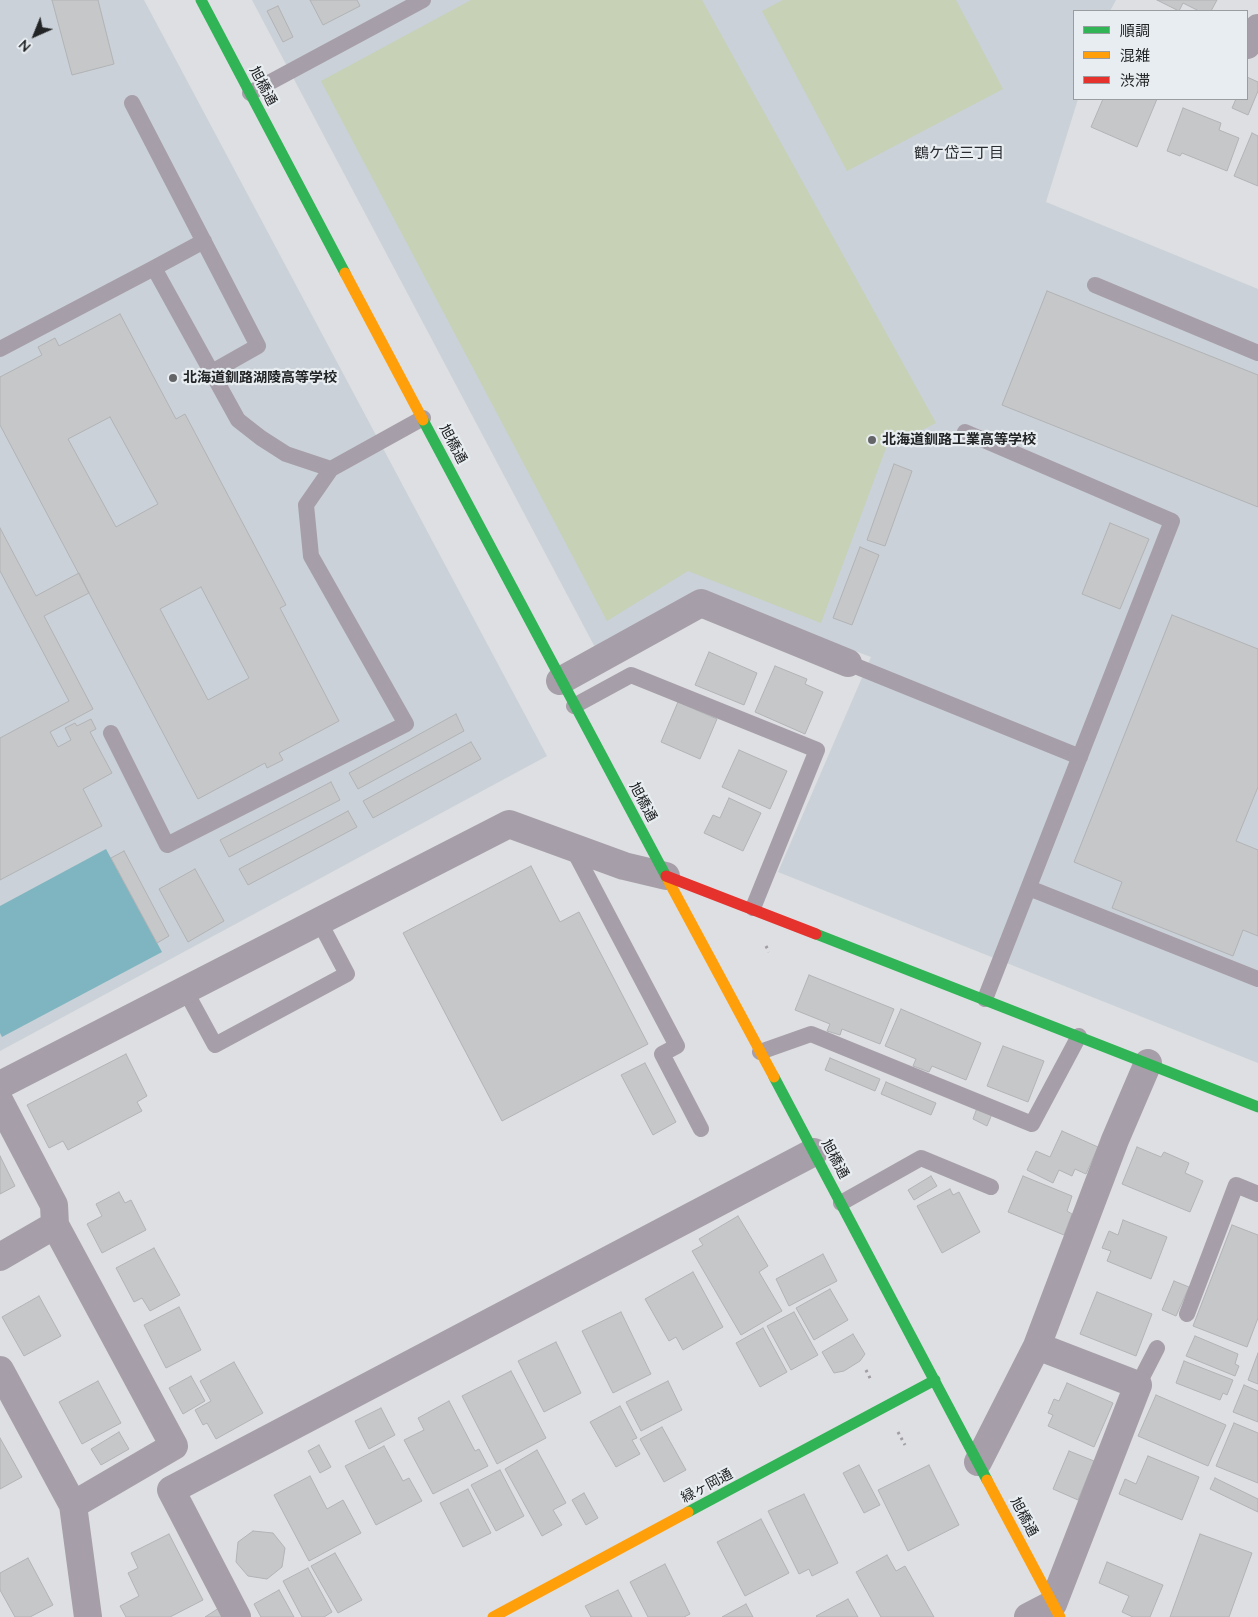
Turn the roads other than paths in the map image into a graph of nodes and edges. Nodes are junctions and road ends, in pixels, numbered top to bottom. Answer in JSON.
{"nodes":[{"id":1,"x":200,"y":0,"type":"edge"},
{"id":2,"x":423,"y":0,"type":"edge"},
{"id":3,"x":1258,"y":28,"type":"edge"},
{"id":4,"x":1248,"y":43,"type":"edge"},
{"id":5,"x":250,"y":93,"type":"junction"},
{"id":6,"x":132,"y":103,"type":"dead end"},
{"id":7,"x":204,"y":241,"type":"junction"},
{"id":8,"x":154,"y":268,"type":"junction"},
{"id":9,"x":1095,"y":285,"type":"dead end"},
{"id":10,"x":0,"y":349,"type":"edge"},
{"id":11,"x":1258,"y":352,"type":"edge"},
{"id":12,"x":212,"y":372,"type":"junction"},
{"id":13,"x":423,"y":418,"type":"junction"},
{"id":14,"x":965,"y":432,"type":"dead end"},
{"id":15,"x":331,"y":469,"type":"junction"},
{"id":16,"x":848,"y":662,"type":"joint"},
{"id":17,"x":560,"y":681,"type":"junction"},
{"id":18,"x":574,"y":706,"type":"junction"},
{"id":19,"x":110,"y":733,"type":"dead end"},
{"id":20,"x":1080,"y":757,"type":"junction"},
{"id":21,"x":572,"y":847,"type":"junction"},
{"id":22,"x":666,"y":876,"type":"junction"},
{"id":23,"x":1029,"y":888,"type":"junction"},
{"id":24,"x":753,"y":908,"type":"junction"},
{"id":25,"x":318,"y":921,"type":"junction"},
{"id":26,"x":1258,"y":979,"type":"edge"},
{"id":27,"x":185,"y":990,"type":"junction"},
{"id":28,"x":985,"y":999,"type":"junction"},
{"id":29,"x":1079,"y":1036,"type":"junction"},
{"id":30,"x":760,"y":1052,"type":"junction"},
{"id":31,"x":1148,"y":1063,"type":"junction"},
{"id":32,"x":0,"y":1085,"type":"edge"},
{"id":33,"x":0,"y":1102,"type":"edge"},
{"id":34,"x":1258,"y":1107,"type":"edge"},
{"id":35,"x":701,"y":1129,"type":"dead end"},
{"id":36,"x":814,"y":1152,"type":"junction"},
{"id":37,"x":991,"y":1187,"type":"dead end"},
{"id":38,"x":1258,"y":1194,"type":"edge"},
{"id":39,"x":841,"y":1203,"type":"junction"},
{"id":40,"x":54,"y":1226,"type":"junction"},
{"id":41,"x":0,"y":1257,"type":"edge"},
{"id":42,"x":1187,"y":1314,"type":"dead end"},
{"id":43,"x":1037,"y":1346,"type":"junction"},
{"id":44,"x":1157,"y":1348,"type":"dead end"},
{"id":45,"x":0,"y":1370,"type":"edge"},
{"id":46,"x":935,"y":1380,"type":"junction"},
{"id":47,"x":1138,"y":1385,"type":"junction"},
{"id":48,"x":978,"y":1462,"type":"junction"},
{"id":49,"x":73,"y":1505,"type":"junction"},
{"id":50,"x":1056,"y":1610,"type":"edge"},
{"id":51,"x":88,"y":1617,"type":"edge"},
{"id":52,"x":237,"y":1617,"type":"edge"},
{"id":53,"x":493,"y":1617,"type":"edge"},
{"id":54,"x":1028,"y":1617,"type":"edge"}],
"edges":[{"from":1,"to":5,"type":"street","name":"旭橋通"},
{"from":2,"to":5,"type":"lane"},
{"from":3,"to":4,"type":"street"},
{"from":5,"to":13,"type":"street","name":"旭橋通"},
{"from":6,"to":7,"type":"lane"},
{"from":7,"to":8,"type":"lane"},
{"from":7,"to":12,"type":"lane"},
{"from":8,"to":10,"type":"lane"},
{"from":8,"to":12,"type":"lane"},
{"from":9,"to":11,"type":"lane"},
{"from":12,"to":15,"type":"lane"},
{"from":13,"to":15,"type":"lane"},
{"from":13,"to":17,"type":"street","name":"旭橋通"},
{"from":14,"to":20,"type":"lane"},
{"from":15,"to":19,"type":"lane"},
{"from":16,"to":17,"type":"street"},
{"from":16,"to":20,"type":"lane"},
{"from":17,"to":18,"type":"street","name":"旭橋通"},
{"from":18,"to":22,"type":"street","name":"旭橋通"},
{"from":18,"to":24,"type":"lane"},
{"from":20,"to":23,"type":"lane"},
{"from":21,"to":22,"type":"street"},
{"from":21,"to":25,"type":"street"},
{"from":21,"to":35,"type":"lane"},
{"from":22,"to":24,"type":"street"},
{"from":22,"to":30,"type":"street","name":"旭橋通"},
{"from":23,"to":26,"type":"lane"},
{"from":23,"to":28,"type":"lane"},
{"from":24,"to":28,"type":"street"},
{"from":25,"to":27,"type":"street"},
{"from":25,"to":27,"type":"lane"},
{"from":27,"to":32,"type":"street"},
{"from":28,"to":29,"type":"street"},
{"from":29,"to":30,"type":"lane"},
{"from":29,"to":31,"type":"street"},
{"from":30,"to":36,"type":"street","name":"旭橋通"},
{"from":31,"to":34,"type":"street"},
{"from":31,"to":43,"type":"street"},
{"from":33,"to":40,"type":"street"},
{"from":36,"to":39,"type":"street","name":"旭橋通"},
{"from":36,"to":52,"type":"street"},
{"from":37,"to":39,"type":"lane"},
{"from":38,"to":42,"type":"lane"},
{"from":39,"to":46,"type":"street","name":"旭橋通"},
{"from":40,"to":41,"type":"street"},
{"from":40,"to":49,"type":"street"},
{"from":43,"to":47,"type":"street"},
{"from":43,"to":48,"type":"street"},
{"from":44,"to":47,"type":"lane"},
{"from":45,"to":49,"type":"street"},
{"from":46,"to":48,"type":"street","name":"旭橋通"},
{"from":46,"to":53,"type":"street","name":"緑ヶ岡通"},
{"from":47,"to":50,"type":"street"},
{"from":48,"to":50,"type":"street","name":"旭橋通"},
{"from":49,"to":51,"type":"street"},
{"from":50,"to":54,"type":"street"}]}
